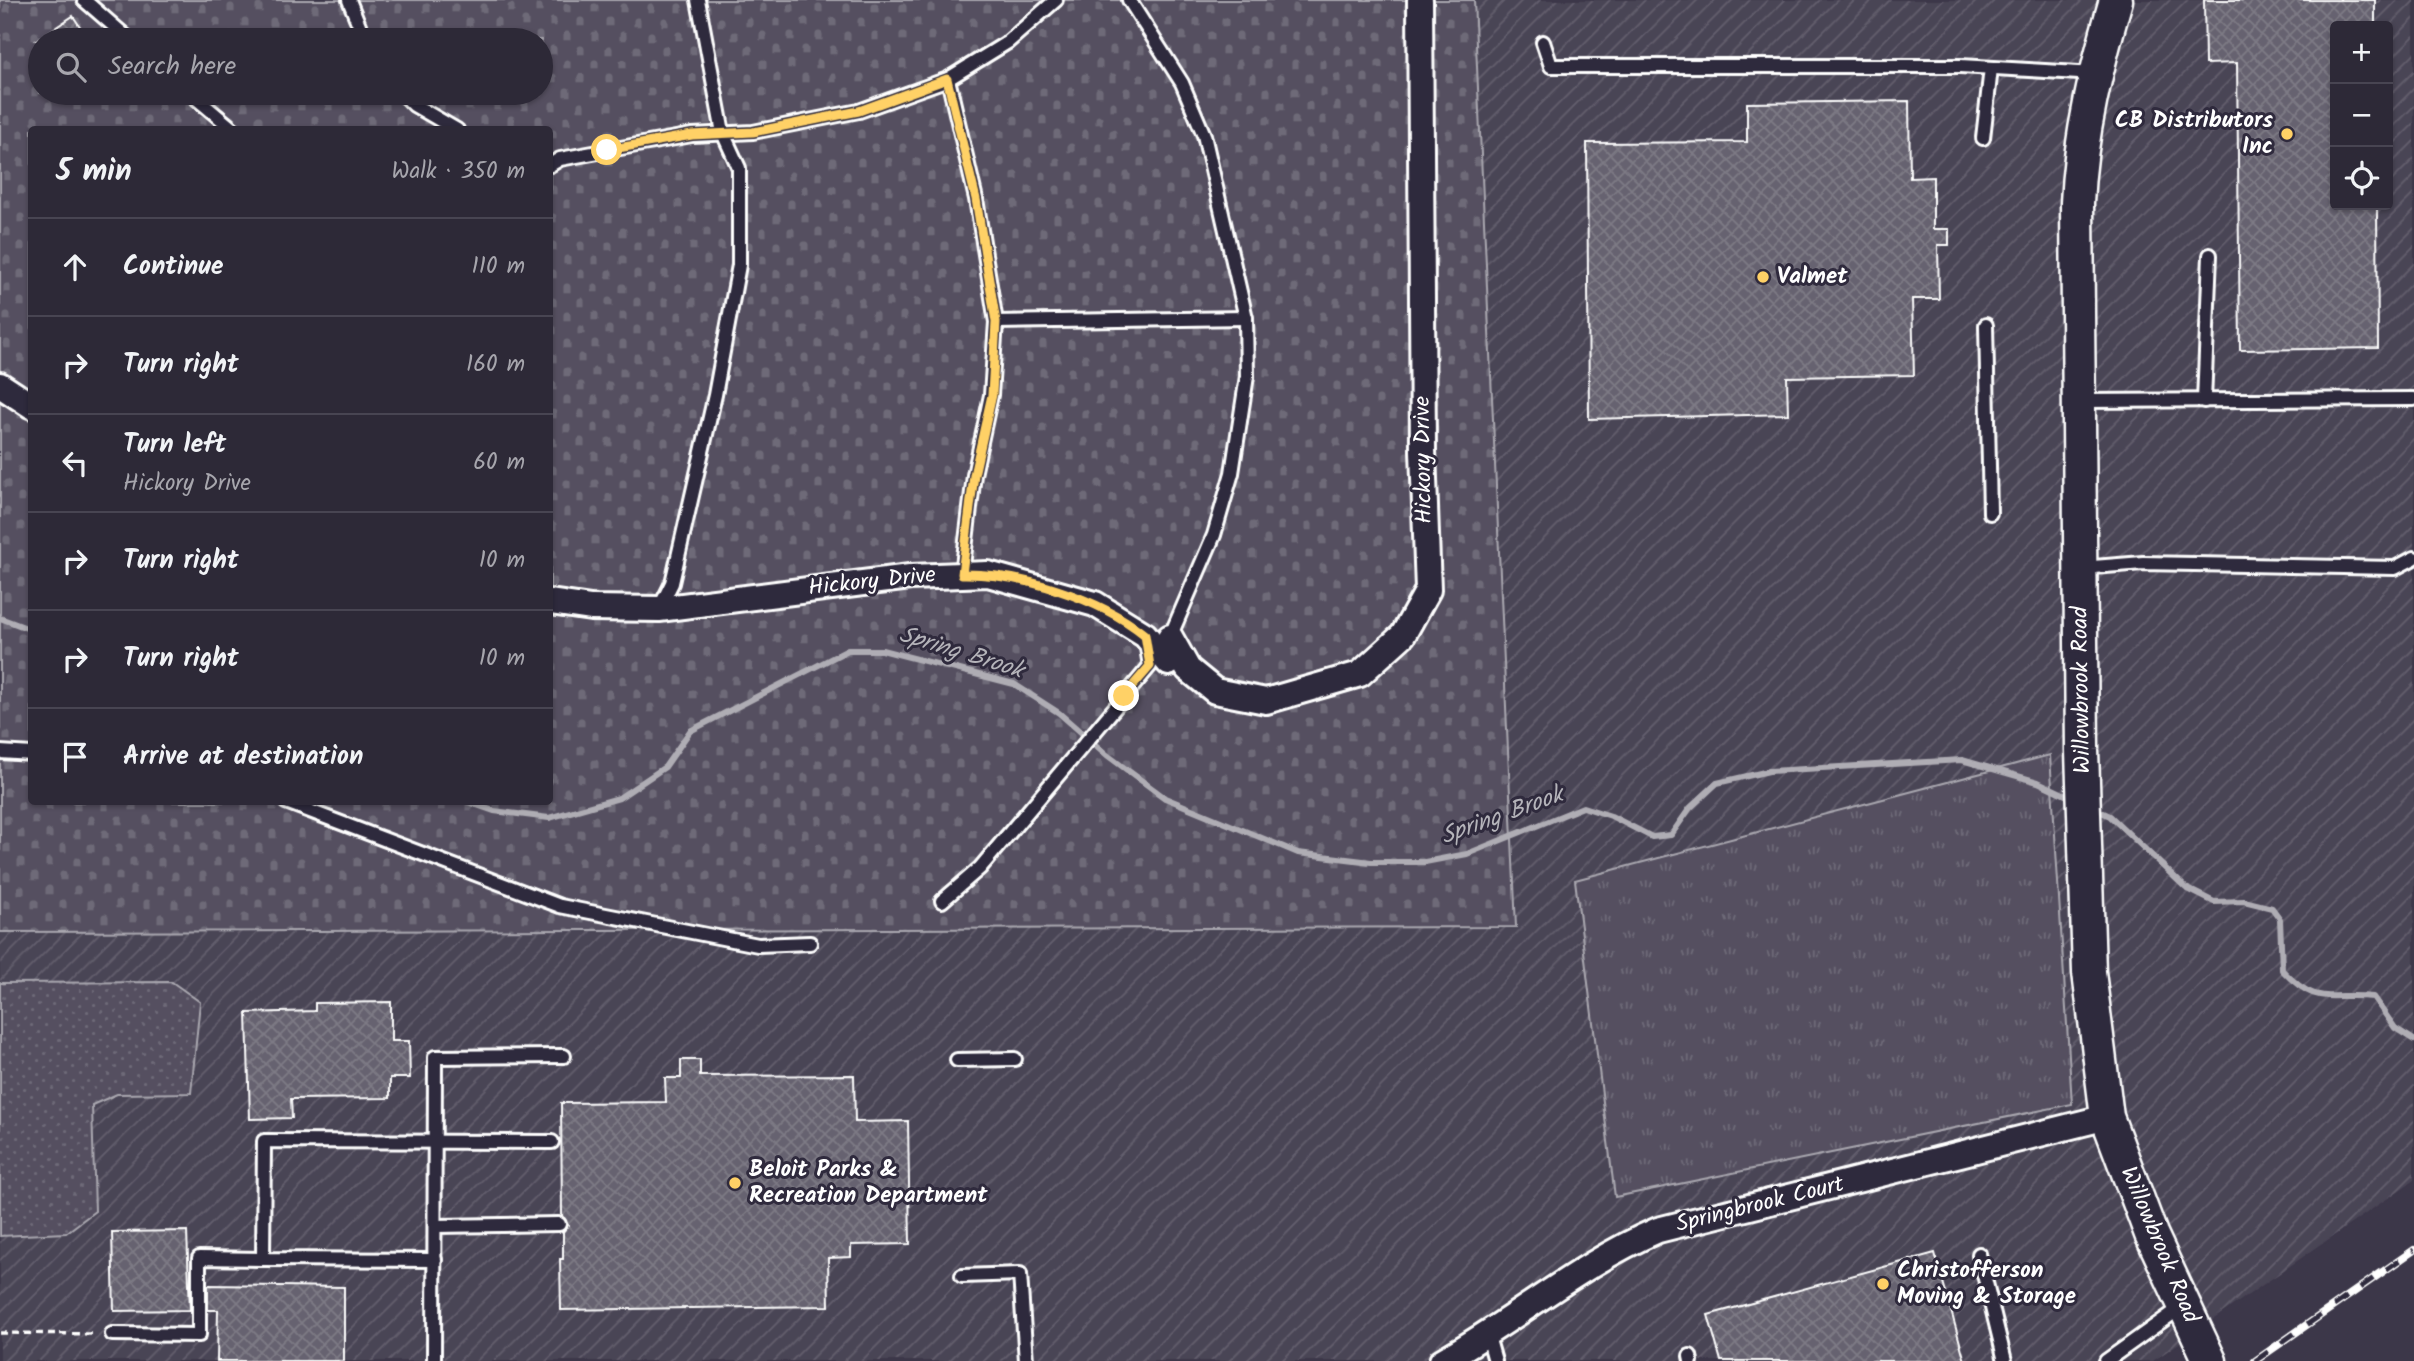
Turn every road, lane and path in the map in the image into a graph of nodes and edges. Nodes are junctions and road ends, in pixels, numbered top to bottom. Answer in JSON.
{"nodes":[{"id":1,"x":84,"y":0,"type":"edge"},
{"id":2,"x":349,"y":0,"type":"edge"},
{"id":3,"x":698,"y":0,"type":"edge"},
{"id":4,"x":1056,"y":0,"type":"edge"},
{"id":5,"x":1129,"y":0,"type":"edge"},
{"id":6,"x":1420,"y":0,"type":"edge"},
{"id":7,"x":2116,"y":0,"type":"edge"},
{"id":8,"x":116,"y":28,"type":"edge"},
{"id":9,"x":361,"y":28,"type":"edge"},
{"id":10,"x":1543,"y":42,"type":"dead end"},
{"id":11,"x":1991,"y":68,"type":"junction"},
{"id":12,"x":2096,"y":74,"type":"junction"},
{"id":13,"x":947,"y":79,"type":"junction"},
{"id":14,"x":204,"y":105,"type":"edge"},
{"id":15,"x":413,"y":105,"type":"edge"},
{"id":16,"x":229,"y":126,"type":"edge"},
{"id":17,"x":450,"y":126,"type":"edge"},
{"id":18,"x":723,"y":133,"type":"junction"},
{"id":19,"x":1983,"y":138,"type":"dead end"},
{"id":20,"x":553,"y":163,"type":"edge"},
{"id":21,"x":2210,"y":255,"type":"dead end"},
{"id":22,"x":1246,"y":318,"type":"junction"},
{"id":23,"x":996,"y":322,"type":"junction"},
{"id":24,"x":1986,"y":325,"type":"dead end"},
{"id":25,"x":0,"y":385,"type":"edge"},
{"id":26,"x":2414,"y":399,"type":"edge"},
{"id":27,"x":2079,"y":401,"type":"junction"},
{"id":28,"x":2204,"y":401,"type":"junction"},
{"id":29,"x":28,"y":403,"type":"edge"},
{"id":30,"x":1990,"y":513,"type":"dead end"},
{"id":31,"x":2414,"y":558,"type":"edge"},
{"id":32,"x":2081,"y":568,"type":"junction"},
{"id":33,"x":962,"y":574,"type":"junction"},
{"id":34,"x":553,"y":602,"type":"edge"},
{"id":35,"x":659,"y":609,"type":"junction"},
{"id":36,"x":1157,"y":636,"type":"junction"},
{"id":37,"x":1169,"y":663,"type":"dead end"},
{"id":38,"x":0,"y":752,"type":"edge"},
{"id":39,"x":28,"y":754,"type":"edge"},
{"id":40,"x":294,"y":805,"type":"edge"},
{"id":41,"x":942,"y":901,"type":"dead end"},
{"id":42,"x":810,"y":943,"type":"dead end"},
{"id":43,"x":564,"y":1056,"type":"dead end"},
{"id":44,"x":1015,"y":1059,"type":"dead end"},
{"id":45,"x":957,"y":1060,"type":"dead end"},
{"id":46,"x":2107,"y":1117,"type":"junction"},
{"id":47,"x":436,"y":1141,"type":"junction"},
{"id":48,"x":552,"y":1142,"type":"dead end"},
{"id":49,"x":559,"y":1224,"type":"dead end"},
{"id":50,"x":435,"y":1226,"type":"junction"},
{"id":51,"x":1979,"y":1254,"type":"dead end"},
{"id":52,"x":263,"y":1259,"type":"junction"},
{"id":53,"x":435,"y":1260,"type":"junction"},
{"id":54,"x":962,"y":1276,"type":"dead end"},
{"id":55,"x":2183,"y":1306,"type":"junction"},
{"id":56,"x":0,"y":1333,"type":"edge"},
{"id":57,"x":112,"y":1334,"type":"joint"},
{"id":58,"x":1488,"y":1335,"type":"junction"},
{"id":59,"x":435,"y":1361,"type":"edge"},
{"id":60,"x":1026,"y":1361,"type":"edge"},
{"id":61,"x":1442,"y":1361,"type":"edge"},
{"id":62,"x":1495,"y":1361,"type":"edge"},
{"id":63,"x":2006,"y":1361,"type":"edge"},
{"id":64,"x":2106,"y":1361,"type":"edge"},
{"id":65,"x":2210,"y":1361,"type":"edge"}],
"edges":[{"from":1,"to":8,"type":"lane"},
{"from":2,"to":9,"type":"lane"},
{"from":3,"to":18,"type":"lane"},
{"from":4,"to":13,"type":"lane"},
{"from":5,"to":22,"type":"lane"},
{"from":6,"to":36,"type":"street","name":"Hickory Drive"},
{"from":7,"to":12,"type":"street","name":"Willowbrook Road"},
{"from":10,"to":11,"type":"lane"},
{"from":11,"to":12,"type":"lane"},
{"from":11,"to":19,"type":"lane"},
{"from":12,"to":27,"type":"street","name":"Willowbrook Road"},
{"from":13,"to":18,"type":"lane"},
{"from":13,"to":23,"type":"lane"},
{"from":14,"to":16,"type":"lane"},
{"from":15,"to":17,"type":"lane"},
{"from":18,"to":20,"type":"lane"},
{"from":18,"to":35,"type":"lane"},
{"from":21,"to":28,"type":"lane"},
{"from":22,"to":23,"type":"lane"},
{"from":22,"to":36,"type":"lane"},
{"from":23,"to":33,"type":"lane"},
{"from":24,"to":30,"type":"lane"},
{"from":25,"to":29,"type":"street"},
{"from":26,"to":28,"type":"lane"},
{"from":27,"to":28,"type":"lane"},
{"from":27,"to":32,"type":"street","name":"Willowbrook Road"},
{"from":31,"to":32,"type":"lane"},
{"from":32,"to":46,"type":"street","name":"Willowbrook Road"},
{"from":33,"to":35,"type":"street","name":"Hickory Drive"},
{"from":33,"to":36,"type":"street","name":"Hickory Drive"},
{"from":34,"to":35,"type":"street","name":"Hickory Drive"},
{"from":36,"to":37,"type":"street","name":"Hickory Drive"},
{"from":36,"to":41,"type":"lane"},
{"from":38,"to":39,"type":"lane"},
{"from":40,"to":42,"type":"lane"},
{"from":43,"to":47,"type":"lane"},
{"from":44,"to":45,"type":"lane"},
{"from":46,"to":55,"type":"street","name":"Willowbrook Road"},
{"from":46,"to":58,"type":"street","name":"Springbrook Court"},
{"from":47,"to":48,"type":"lane"},
{"from":47,"to":50,"type":"lane"},
{"from":47,"to":52,"type":"lane"},
{"from":49,"to":50,"type":"lane"},
{"from":50,"to":53,"type":"lane"},
{"from":51,"to":63,"type":"lane"},
{"from":52,"to":53,"type":"lane"},
{"from":52,"to":57,"type":"lane"},
{"from":53,"to":59,"type":"lane"},
{"from":54,"to":60,"type":"lane"},
{"from":55,"to":64,"type":"lane"},
{"from":55,"to":65,"type":"street","name":"Willowbrook Road"},
{"from":56,"to":57,"type":"path"},
{"from":58,"to":61,"type":"street","name":"Springbrook Court"},
{"from":58,"to":62,"type":"lane"}]}
